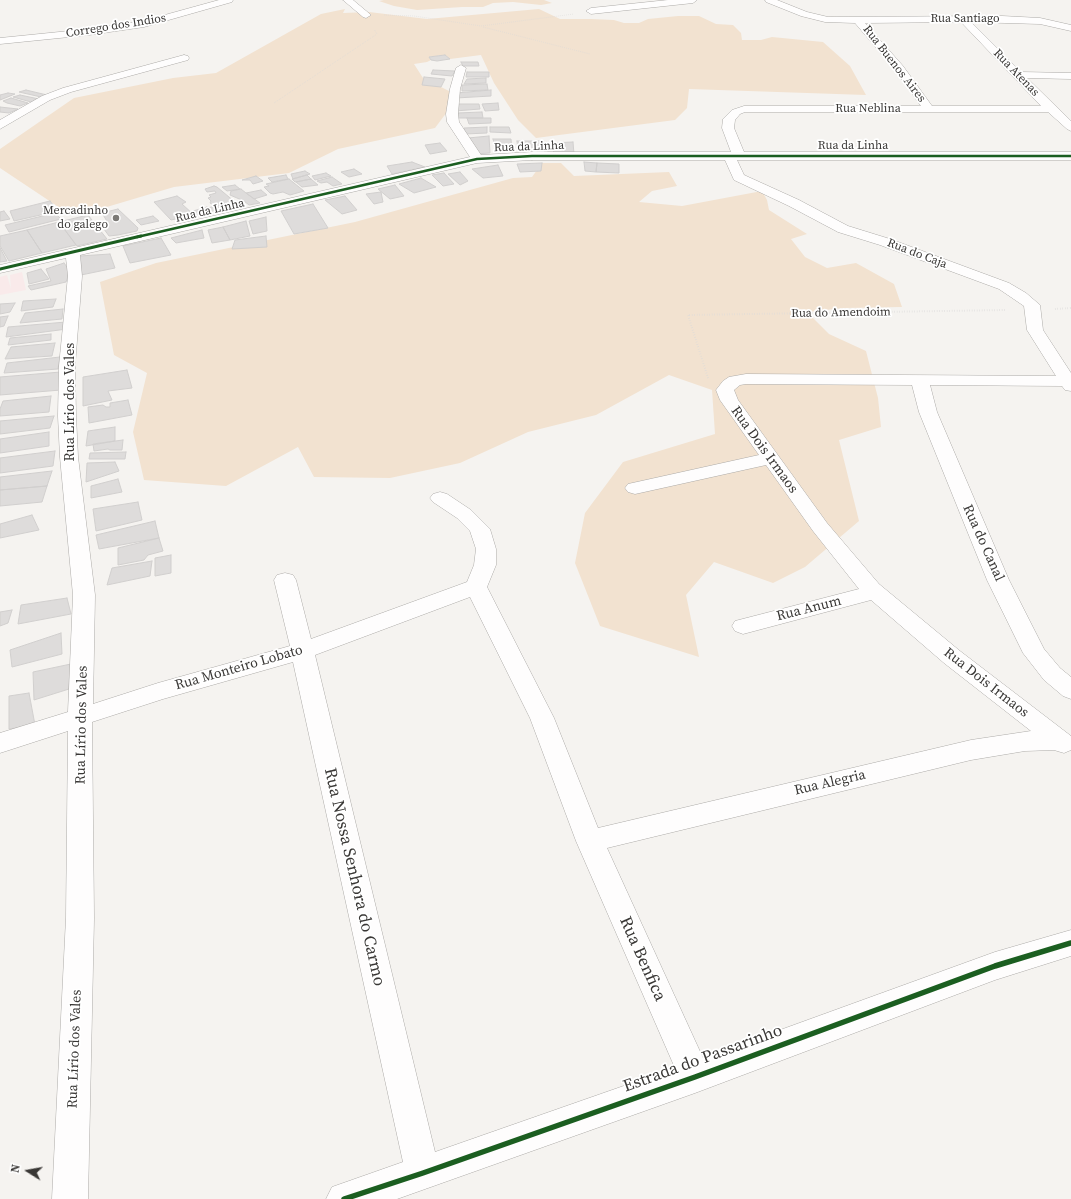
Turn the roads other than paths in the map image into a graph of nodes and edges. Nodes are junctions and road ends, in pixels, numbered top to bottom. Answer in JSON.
{"nodes":[{"id":1,"x":229,"y":0,"type":"edge"},
{"id":2,"x":346,"y":0,"type":"edge"},
{"id":3,"x":693,"y":0,"type":"edge"},
{"id":4,"x":769,"y":0,"type":"edge"},
{"id":5,"x":591,"y":11,"type":"road end"},
{"id":6,"x":366,"y":15,"type":"road end"},
{"id":7,"x":963,"y":19,"type":"junction"},
{"id":8,"x":858,"y":20,"type":"junction"},
{"id":9,"x":1071,"y":28,"type":"edge"},
{"id":10,"x":0,"y":41,"type":"edge"},
{"id":11,"x":184,"y":58,"type":"dead end"},
{"id":12,"x":461,"y":68,"type":"dead end"},
{"id":13,"x":1018,"y":75,"type":"junction"},
{"id":14,"x":1071,"y":76,"type":"edge"},
{"id":15,"x":929,"y":109,"type":"junction"},
{"id":16,"x":1051,"y":109,"type":"junction"},
{"id":17,"x":0,"y":124,"type":"edge"},
{"id":18,"x":1071,"y":127,"type":"edge"},
{"id":19,"x":734,"y":156,"type":"junction"},
{"id":20,"x":1071,"y":156,"type":"edge"},
{"id":21,"x":476,"y":159,"type":"junction"},
{"id":22,"x":73,"y":252,"type":"junction"},
{"id":23,"x":0,"y":268,"type":"edge"},
{"id":24,"x":920,"y":381,"type":"junction"},
{"id":25,"x":1070,"y":383,"type":"edge"},
{"id":26,"x":770,"y":458,"type":"junction"},
{"id":27,"x":635,"y":488,"type":"dead end"},
{"id":28,"x":440,"y":498,"type":"dead end"},
{"id":29,"x":285,"y":580,"type":"dead end"},
{"id":30,"x":476,"y":587,"type":"junction"},
{"id":31,"x":875,"y":592,"type":"junction"},
{"id":32,"x":743,"y":626,"type":"dead end"},
{"id":33,"x":303,"y":651,"type":"junction"},
{"id":34,"x":1071,"y":690,"type":"edge"},
{"id":35,"x":80,"y":717,"type":"junction"},
{"id":36,"x":0,"y":743,"type":"edge"},
{"id":37,"x":1067,"y":744,"type":"edge"},
{"id":38,"x":590,"y":841,"type":"junction"},
{"id":39,"x":1071,"y":943,"type":"edge"},
{"id":40,"x":695,"y":1077,"type":"junction"},
{"id":41,"x":423,"y":1173,"type":"junction"},
{"id":42,"x":70,"y":1199,"type":"edge"},
{"id":43,"x":344,"y":1199,"type":"edge"}],
"edges":[{"from":1,"to":10,"type":"street","name":"Corrego dos Indios"},
{"from":2,"to":6,"type":"street"},
{"from":3,"to":5,"type":"street"},
{"from":4,"to":8,"type":"street","name":"Rua Santiago"},
{"from":7,"to":8,"type":"street","name":"Rua Santiago"},
{"from":7,"to":9,"type":"street","name":"Rua Santiago"},
{"from":7,"to":13,"type":"street","name":"Rua Atenas"},
{"from":8,"to":15,"type":"street","name":"Rua Buenos Aires"},
{"from":11,"to":17,"type":"street"},
{"from":12,"to":21,"type":"street","name":"Rua da Linha"},
{"from":13,"to":14,"type":"street"},
{"from":13,"to":16,"type":"street","name":"Rua Atenas"},
{"from":15,"to":16,"type":"street","name":"Rua Neblina"},
{"from":15,"to":19,"type":"street","name":"Rua Neblina"},
{"from":16,"to":18,"type":"street","name":"Rua Atenas"},
{"from":19,"to":20,"type":"street","name":"Rua da Linha"},
{"from":19,"to":21,"type":"street","name":"Rua da Linha"},
{"from":19,"to":25,"type":"street","name":"Rua do Caja"},
{"from":21,"to":22,"type":"street","name":"Rua da Linha"},
{"from":22,"to":23,"type":"street","name":"Rua da Linha"},
{"from":22,"to":35,"type":"street","name":"Rua Lírio dos Vales"},
{"from":24,"to":25,"type":"street","name":"Rua Dois Irmaos"},
{"from":24,"to":26,"type":"street","name":"Rua Dois Irmaos"},
{"from":24,"to":34,"type":"street","name":"Rua do Canal"},
{"from":26,"to":27,"type":"street"},
{"from":26,"to":31,"type":"street","name":"Rua Dois Irmaos"},
{"from":28,"to":30,"type":"street"},
{"from":29,"to":33,"type":"street","name":"Rua Nossa Senhora do Carmo"},
{"from":30,"to":33,"type":"street","name":"Rua Monteiro Lobato"},
{"from":30,"to":38,"type":"street"},
{"from":31,"to":32,"type":"street","name":"Rua Anum"},
{"from":31,"to":37,"type":"street","name":"Rua Dois Irmaos"},
{"from":33,"to":35,"type":"street","name":"Rua Monteiro Lobato"},
{"from":33,"to":41,"type":"street","name":"Rua Nossa Senhora do Carmo"},
{"from":35,"to":36,"type":"street","name":"Rua Monteiro Lobato"},
{"from":35,"to":42,"type":"street","name":"Rua Lírio dos Vales"},
{"from":37,"to":38,"type":"street","name":"Rua Alegria"},
{"from":38,"to":40,"type":"street","name":"Rua Benfica"},
{"from":39,"to":40,"type":"street","name":"Estrada do Passarinho"},
{"from":40,"to":41,"type":"street","name":"Estrada do Passarinho"},
{"from":41,"to":43,"type":"street","name":"Estrada do Passarinho"}]}
